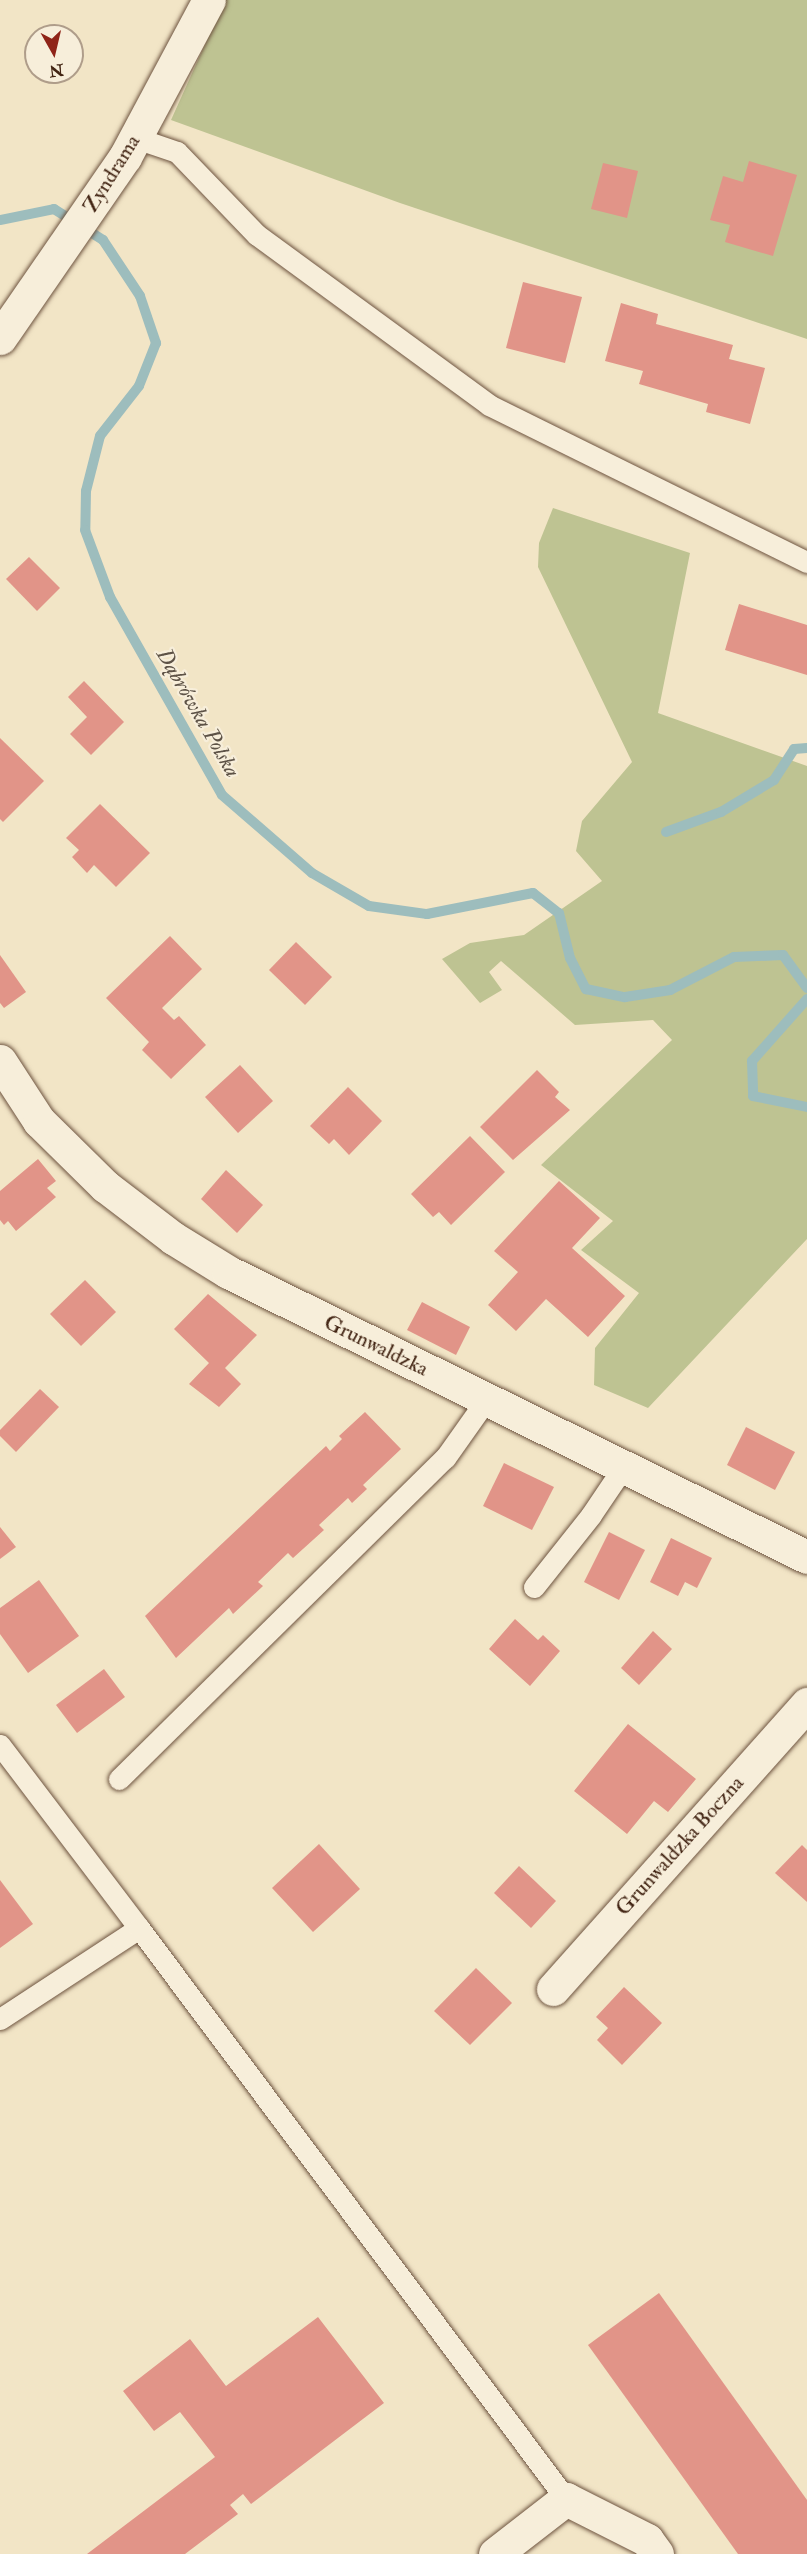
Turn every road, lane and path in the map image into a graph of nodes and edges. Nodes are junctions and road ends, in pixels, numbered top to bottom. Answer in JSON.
{"nodes":[{"id":1,"x":209,"y":0,"type":"edge"},
{"id":2,"x":136,"y":138,"type":"junction"},
{"id":3,"x":0,"y":338,"type":"edge"},
{"id":4,"x":807,"y":562,"type":"edge"},
{"id":5,"x":0,"y":1061,"type":"edge"},
{"id":6,"x":486,"y":1400,"type":"junction"},
{"id":7,"x":624,"y":1466,"type":"junction"},
{"id":8,"x":807,"y":1557,"type":"edge"},
{"id":9,"x":534,"y":1587,"type":"dead end"},
{"id":10,"x":807,"y":1704,"type":"edge"},
{"id":11,"x":0,"y":1745,"type":"edge"},
{"id":12,"x":119,"y":1779,"type":"dead end"},
{"id":13,"x":139,"y":1928,"type":"junction"},
{"id":14,"x":553,"y":1989,"type":"dead end"},
{"id":15,"x":0,"y":2019,"type":"edge"},
{"id":16,"x":566,"y":2499,"type":"junction"},
{"id":17,"x":495,"y":2554,"type":"edge"},
{"id":18,"x":657,"y":2554,"type":"edge"}],
"edges":[{"from":1,"to":2,"type":"street","name":"Zyndrama"},
{"from":2,"to":3,"type":"street","name":"Zyndrama"},
{"from":2,"to":4,"type":"lane"},
{"from":5,"to":6,"type":"street","name":"Grunwaldzka"},
{"from":6,"to":7,"type":"street","name":"Grunwaldzka"},
{"from":6,"to":12,"type":"lane"},
{"from":7,"to":8,"type":"street","name":"Grunwaldzka"},
{"from":7,"to":9,"type":"lane"},
{"from":10,"to":14,"type":"street","name":"Grunwaldzka Boczna"},
{"from":11,"to":13,"type":"lane"},
{"from":13,"to":15,"type":"lane"},
{"from":13,"to":16,"type":"lane"},
{"from":16,"to":17,"type":"street"},
{"from":16,"to":18,"type":"street"}]}
